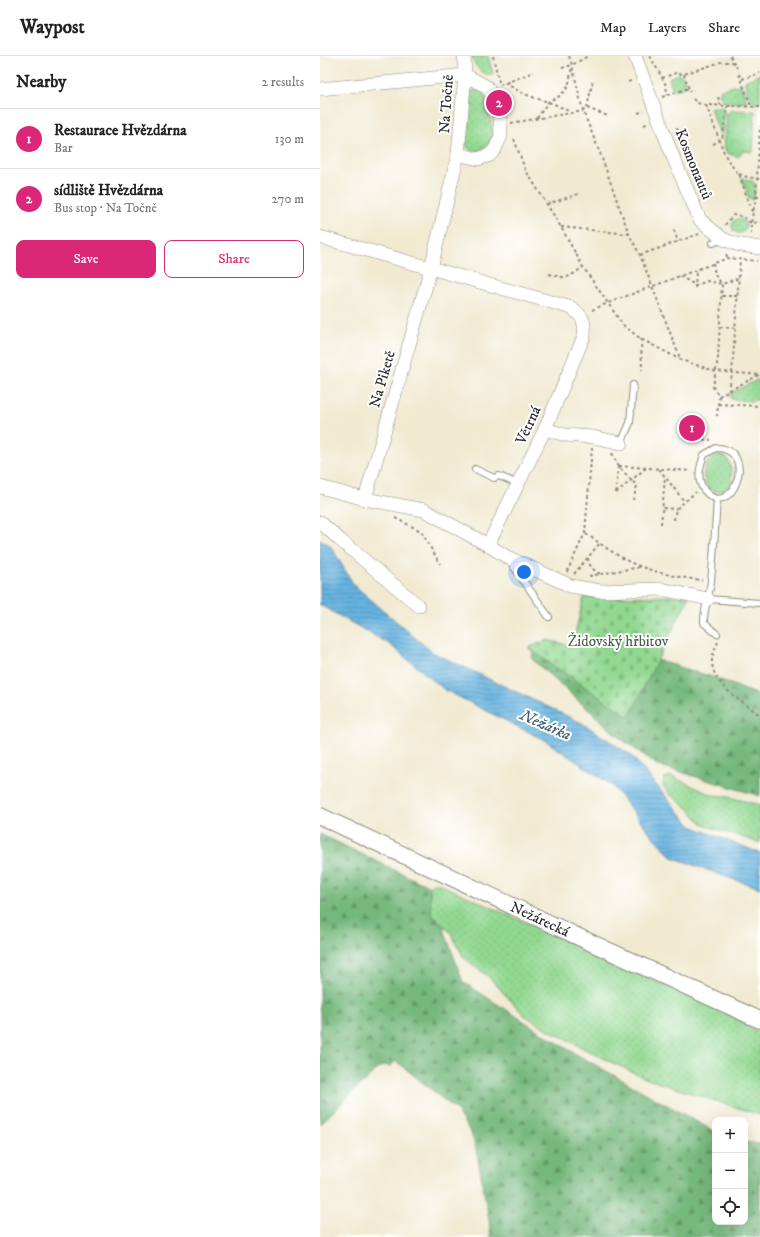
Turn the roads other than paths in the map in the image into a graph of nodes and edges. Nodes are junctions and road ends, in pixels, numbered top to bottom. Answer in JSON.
{"nodes":[{"id":1,"x":464,"y":56,"type":"edge"},
{"id":2,"x":634,"y":56,"type":"edge"},
{"id":3,"x":465,"y":75,"type":"junction"},
{"id":4,"x":320,"y":89,"type":"edge"},
{"id":5,"x":458,"y":154,"type":"junction"},
{"id":6,"x":320,"y":236,"type":"edge"},
{"id":7,"x":760,"y":248,"type":"edge"},
{"id":8,"x":431,"y":268,"type":"junction"},
{"id":9,"x":633,"y":385,"type":"dead end"},
{"id":10,"x":545,"y":429,"type":"junction"},
{"id":11,"x":621,"y":443,"type":"joint"},
{"id":12,"x":475,"y":469,"type":"dead end"},
{"id":13,"x":518,"y":484,"type":"junction"},
{"id":14,"x":320,"y":487,"type":"edge"},
{"id":15,"x":365,"y":499,"type":"junction"},
{"id":16,"x":717,"y":500,"type":"junction"},
{"id":17,"x":320,"y":522,"type":"edge"},
{"id":18,"x":488,"y":545,"type":"junction"},
{"id":19,"x":506,"y":557,"type":"junction"},
{"id":20,"x":708,"y":599,"type":"junction"},
{"id":21,"x":760,"y":603,"type":"edge"},
{"id":22,"x":419,"y":606,"type":"dead end"},
{"id":23,"x":549,"y":617,"type":"dead end"},
{"id":24,"x":717,"y":634,"type":"road end"},
{"id":25,"x":320,"y":816,"type":"edge"},
{"id":26,"x":760,"y":1020,"type":"edge"}],
"edges":[{"from":1,"to":3,"type":"street","name":"Na Točně"},
{"from":2,"to":7,"type":"street","name":"Kosmonautů"},
{"from":3,"to":4,"type":"street"},
{"from":3,"to":5,"type":"street","name":"Na Točně"},
{"from":3,"to":5,"type":"street"},
{"from":5,"to":8,"type":"street","name":"Na Piketě"},
{"from":6,"to":8,"type":"street"},
{"from":8,"to":10,"type":"street","name":"Větrná"},
{"from":8,"to":15,"type":"street","name":"Na Piketě"},
{"from":9,"to":11,"type":"lane"},
{"from":10,"to":11,"type":"street"},
{"from":10,"to":13,"type":"street","name":"Větrná"},
{"from":12,"to":13,"type":"lane"},
{"from":13,"to":18,"type":"street","name":"Větrná"},
{"from":14,"to":15,"type":"street"},
{"from":15,"to":18,"type":"street"},
{"from":16,"to":16,"type":"lane"},
{"from":16,"to":20,"type":"lane"},
{"from":17,"to":22,"type":"street"},
{"from":18,"to":19,"type":"street"},
{"from":19,"to":20,"type":"street"},
{"from":19,"to":23,"type":"lane"},
{"from":20,"to":21,"type":"lane"},
{"from":20,"to":24,"type":"lane"},
{"from":25,"to":26,"type":"street","name":"Nežárecká"}]}
